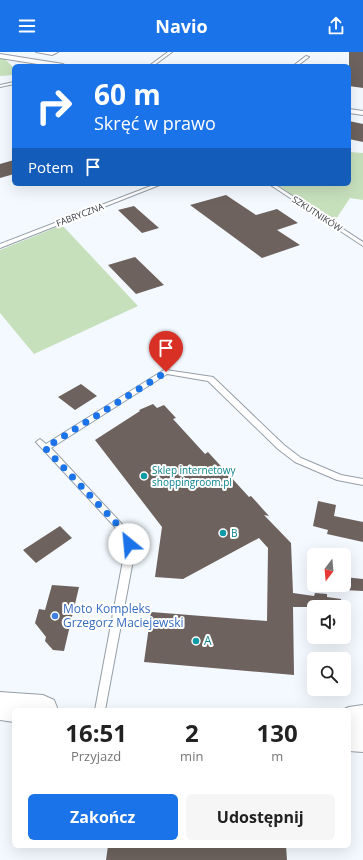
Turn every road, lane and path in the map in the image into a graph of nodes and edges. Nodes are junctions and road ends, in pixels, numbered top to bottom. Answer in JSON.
{"nodes":[{"id":1,"x":38,"y":52,"type":"edge"},
{"id":2,"x":56,"y":52,"type":"edge"},
{"id":3,"x":170,"y":52,"type":"edge"},
{"id":4,"x":51,"y":54,"type":"junction"},
{"id":5,"x":0,"y":56,"type":"edge"},
{"id":6,"x":308,"y":57,"type":"dead end"},
{"id":7,"x":37,"y":62,"type":"junction"},
{"id":8,"x":48,"y":64,"type":"edge"},
{"id":9,"x":154,"y":64,"type":"edge"},
{"id":10,"x":297,"y":64,"type":"edge"},
{"id":11,"x":12,"y":83,"type":"edge"},
{"id":12,"x":0,"y":86,"type":"edge"},
{"id":13,"x":351,"y":111,"type":"edge"},
{"id":14,"x":363,"y":113,"type":"edge"},
{"id":15,"x":155,"y":186,"type":"edge"},
{"id":16,"x":274,"y":186,"type":"edge"},
{"id":17,"x":363,"y":244,"type":"edge"},
{"id":18,"x":1,"y":245,"type":"edge"},
{"id":19,"x":363,"y":482,"type":"edge"},
{"id":20,"x":0,"y":706,"type":"edge"},
{"id":21,"x":22,"y":708,"type":"edge"},
{"id":22,"x":100,"y":708,"type":"edge"},
{"id":23,"x":363,"y":720,"type":"edge"},
{"id":24,"x":351,"y":722,"type":"edge"},
{"id":25,"x":351,"y":736,"type":"edge"},
{"id":26,"x":363,"y":737,"type":"edge"}],
"edges":[{"from":1,"to":4,"type":"lane"},
{"from":2,"to":4,"type":"lane"},
{"from":3,"to":9,"type":"lane"},
{"from":4,"to":7,"type":"lane"},
{"from":5,"to":7,"type":"street"},
{"from":6,"to":10,"type":"lane"},
{"from":7,"to":8,"type":"street"},
{"from":11,"to":12,"type":"lane"},
{"from":13,"to":14,"type":"street"},
{"from":15,"to":18,"type":"lane","name":"FABRYCZNA"},
{"from":16,"to":17,"type":"lane","name":"SZKUTNIKÓW"},
{"from":19,"to":22,"type":"lane"},
{"from":20,"to":21,"type":"street"},
{"from":23,"to":24,"type":"street"},
{"from":25,"to":26,"type":"street"}]}
